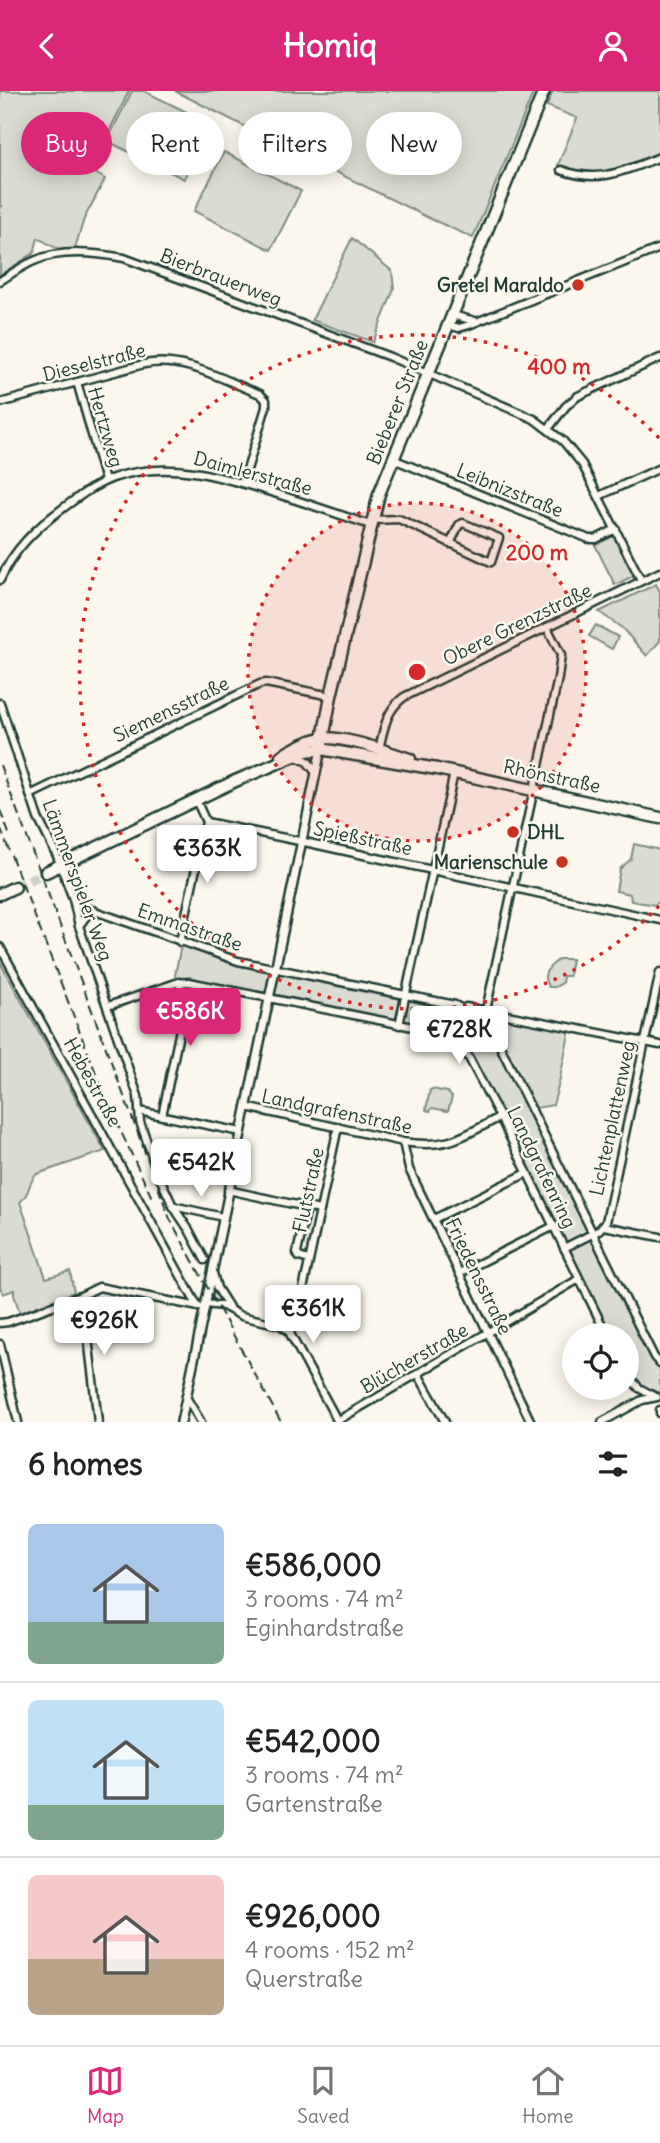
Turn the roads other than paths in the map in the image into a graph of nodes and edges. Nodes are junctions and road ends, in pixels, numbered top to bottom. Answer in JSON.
{"nodes":[{"id":1,"x":544,"y":91,"type":"edge"},
{"id":2,"x":660,"y":157,"type":"edge"},
{"id":3,"x":561,"y":170,"type":"dead end"},
{"id":4,"x":660,"y":248,"type":"edge"},
{"id":5,"x":0,"y":281,"type":"edge"},
{"id":6,"x":450,"y":320,"type":"junction"},
{"id":7,"x":660,"y":358,"type":"edge"},
{"id":8,"x":428,"y":374,"type":"junction"},
{"id":9,"x":77,"y":381,"type":"junction"},
{"id":10,"x":0,"y":403,"type":"edge"},
{"id":11,"x":548,"y":429,"type":"junction"},
{"id":12,"x":393,"y":459,"type":"junction"},
{"id":13,"x":660,"y":468,"type":"edge"},
{"id":14,"x":105,"y":481,"type":"junction"},
{"id":15,"x":243,"y":483,"type":"junction"},
{"id":16,"x":599,"y":496,"type":"junction"},
{"id":17,"x":371,"y":522,"type":"junction"},
{"id":18,"x":616,"y":529,"type":"junction"},
{"id":19,"x":450,"y":544,"type":"junction"},
{"id":20,"x":660,"y":572,"type":"edge"},
{"id":21,"x":0,"y":580,"type":"edge"},
{"id":22,"x":641,"y":580,"type":"junction"},
{"id":23,"x":547,"y":627,"type":"junction"},
{"id":24,"x":331,"y":696,"type":"junction"},
{"id":25,"x":0,"y":703,"type":"edge"},
{"id":26,"x":322,"y":744,"type":"junction"},
{"id":27,"x":379,"y":749,"type":"junction"},
{"id":28,"x":295,"y":756,"type":"junction"},
{"id":29,"x":437,"y":769,"type":"junction"},
{"id":30,"x":317,"y":772,"type":"junction"},
{"id":31,"x":454,"y":773,"type":"junction"},
{"id":32,"x":233,"y":782,"type":"junction"},
{"id":33,"x":533,"y":790,"type":"junction"},
{"id":34,"x":30,"y":795,"type":"junction"},
{"id":35,"x":196,"y":800,"type":"junction"},
{"id":36,"x":660,"y":818,"type":"edge"},
{"id":37,"x":206,"y":822,"type":"junction"},
{"id":38,"x":302,"y":841,"type":"junction"},
{"id":39,"x":60,"y":866,"type":"junction"},
{"id":40,"x":432,"y":869,"type":"junction"},
{"id":41,"x":46,"y":872,"type":"tunnel mouth"},
{"id":42,"x":15,"y":887,"type":"tunnel mouth"},
{"id":43,"x":512,"y":887,"type":"junction"},
{"id":44,"x":0,"y":894,"type":"edge"},
{"id":45,"x":73,"y":899,"type":"junction"},
{"id":46,"x":97,"y":912,"type":"junction"},
{"id":47,"x":660,"y":920,"type":"edge"},
{"id":48,"x":79,"y":926,"type":"junction"},
{"id":49,"x":180,"y":942,"type":"junction"},
{"id":50,"x":0,"y":947,"type":"edge"},
{"id":51,"x":274,"y":968,"type":"junction"},
{"id":52,"x":660,"y":972,"type":"edge"},
{"id":53,"x":179,"y":982,"type":"junction"},
{"id":54,"x":406,"y":995,"type":"junction"},
{"id":55,"x":268,"y":999,"type":"junction"},
{"id":56,"x":108,"y":1006,"type":"junction"},
{"id":57,"x":459,"y":1007,"type":"junction"},
{"id":58,"x":486,"y":1010,"type":"junction"},
{"id":59,"x":481,"y":1019,"type":"junction"},
{"id":60,"x":399,"y":1025,"type":"junction"},
{"id":61,"x":458,"y":1037,"type":"junction"},
{"id":62,"x":645,"y":1042,"type":"junction"},
{"id":63,"x":660,"y":1045,"type":"edge"},
{"id":64,"x":246,"y":1107,"type":"junction"},
{"id":65,"x":139,"y":1111,"type":"junction"},
{"id":66,"x":162,"y":1116,"type":"junction"},
{"id":67,"x":500,"y":1117,"type":"junction"},
{"id":68,"x":338,"y":1127,"type":"junction"},
{"id":69,"x":241,"y":1132,"type":"junction"},
{"id":70,"x":403,"y":1142,"type":"junction"},
{"id":71,"x":527,"y":1173,"type":"junction"},
{"id":72,"x":228,"y":1190,"type":"junction"},
{"id":73,"x":173,"y":1206,"type":"junction"},
{"id":74,"x":307,"y":1207,"type":"junction"},
{"id":75,"x":320,"y":1210,"type":"junction"},
{"id":76,"x":223,"y":1217,"type":"junction"},
{"id":77,"x":434,"y":1219,"type":"junction"},
{"id":78,"x":554,"y":1226,"type":"junction"},
{"id":79,"x":604,"y":1226,"type":"junction"},
{"id":80,"x":594,"y":1233,"type":"junction"},
{"id":81,"x":660,"y":1237,"type":"edge"},
{"id":82,"x":564,"y":1248,"type":"junction"},
{"id":83,"x":205,"y":1260,"type":"dead end"},
{"id":84,"x":309,"y":1260,"type":"junction"},
{"id":85,"x":214,"y":1264,"type":"junction"},
{"id":86,"x":460,"y":1273,"type":"junction"},
{"id":87,"x":579,"y":1279,"type":"junction"},
{"id":88,"x":83,"y":1295,"type":"junction"},
{"id":89,"x":202,"y":1306,"type":"junction"},
{"id":90,"x":233,"y":1311,"type":"junction"},
{"id":91,"x":0,"y":1323,"type":"edge"},
{"id":92,"x":601,"y":1323,"type":"edge"},
{"id":93,"x":290,"y":1332,"type":"junction"},
{"id":94,"x":488,"y":1332,"type":"junction"},
{"id":95,"x":0,"y":1344,"type":"edge"},
{"id":96,"x":660,"y":1364,"type":"edge"},
{"id":97,"x":418,"y":1374,"type":"junction"},
{"id":98,"x":639,"y":1388,"type":"edge"},
{"id":99,"x":186,"y":1397,"type":"junction"},
{"id":100,"x":658,"y":1397,"type":"edge"},
{"id":101,"x":640,"y":1402,"type":"joint"},
{"id":102,"x":18,"y":1422,"type":"edge"},
{"id":103,"x":98,"y":1422,"type":"edge"},
{"id":104,"x":181,"y":1422,"type":"edge"},
{"id":105,"x":201,"y":1422,"type":"edge"},
{"id":106,"x":338,"y":1422,"type":"edge"},
{"id":107,"x":445,"y":1422,"type":"edge"},
{"id":108,"x":531,"y":1422,"type":"edge"},
{"id":109,"x":602,"y":1422,"type":"edge"}],
"edges":[{"from":1,"to":6,"type":"main road","name":"Bieberer Straße"},
{"from":2,"to":3,"type":"street"},
{"from":4,"to":6,"type":"street"},
{"from":5,"to":8,"type":"street","name":"Bierbrauerweg"},
{"from":6,"to":8,"type":"main road","name":"Bieberer Straße"},
{"from":7,"to":11,"type":"street"},
{"from":8,"to":11,"type":"street","name":"Bierbrauerweg"},
{"from":8,"to":12,"type":"main road","name":"Bieberer Straße"},
{"from":9,"to":10,"type":"street","name":"Dieselstraße"},
{"from":9,"to":14,"type":"street","name":"Hertzweg"},
{"from":9,"to":15,"type":"street","name":"Dieselstraße"},
{"from":11,"to":16,"type":"street","name":"Bierbrauerweg"},
{"from":12,"to":17,"type":"main road","name":"Bieberer Straße"},
{"from":12,"to":18,"type":"street","name":"Leibnizstraße"},
{"from":13,"to":16,"type":"street"},
{"from":14,"to":15,"type":"street","name":"Daimlerstraße"},
{"from":14,"to":21,"type":"street","name":"Daimlerstraße"},
{"from":15,"to":17,"type":"street","name":"Daimlerstraße"},
{"from":16,"to":18,"type":"street","name":"Bierbrauerweg"},
{"from":17,"to":19,"type":"street","name":"Daimlerstraße"},
{"from":17,"to":24,"type":"main road","name":"Bieberer Straße"},
{"from":18,"to":22,"type":"street","name":"Bierbrauerweg"},
{"from":19,"to":19,"type":"street","name":"Daimlerstraße"},
{"from":20,"to":22,"type":"street","name":"Obere Grenzstraße"},
{"from":22,"to":23,"type":"street","name":"Obere Grenzstraße"},
{"from":23,"to":27,"type":"street","name":"Obere Grenzstraße"},
{"from":23,"to":33,"type":"street"},
{"from":24,"to":26,"type":"main road","name":"Bieberer Straße"},
{"from":24,"to":34,"type":"street","name":"Siemensstraße"},
{"from":25,"to":34,"type":"street","name":"Lämmerspieler Weg"},
{"from":26,"to":27,"type":"main road","name":"Rhönstraße"},
{"from":26,"to":28,"type":"main road"},
{"from":26,"to":29,"type":"main road","name":"Rhönstraße"},
{"from":26,"to":30,"type":"street","name":"Bieberer Straße"},
{"from":26,"to":32,"type":"main road"},
{"from":27,"to":29,"type":"main road","name":"Rhönstraße"},
{"from":28,"to":30,"type":"street"},
{"from":28,"to":32,"type":"main road"},
{"from":29,"to":31,"type":"main road","name":"Rhönstraße"},
{"from":30,"to":38,"type":"street","name":"Bieberer Straße"},
{"from":31,"to":33,"type":"main road","name":"Rhönstraße"},
{"from":31,"to":40,"type":"street"},
{"from":32,"to":35,"type":"main road"},
{"from":33,"to":36,"type":"main road","name":"Rhönstraße"},
{"from":33,"to":43,"type":"street"},
{"from":34,"to":39,"type":"street","name":"Lämmerspieler Weg"},
{"from":35,"to":37,"type":"street"},
{"from":35,"to":39,"type":"main road"},
{"from":37,"to":38,"type":"street","name":"Spießstraße"},
{"from":37,"to":49,"type":"street"},
{"from":38,"to":40,"type":"street","name":"Spießstraße"},
{"from":38,"to":51,"type":"street","name":"Bieberer Straße"},
{"from":39,"to":41,"type":"main road"},
{"from":39,"to":45,"type":"street","name":"Lämmerspieler Weg"},
{"from":40,"to":43,"type":"street","name":"Spießstraße"},
{"from":40,"to":54,"type":"street"},
{"from":42,"to":44,"type":"main road"},
{"from":43,"to":47,"type":"street","name":"Spießstraße"},
{"from":43,"to":58,"type":"street"},
{"from":45,"to":46,"type":"street","name":"Emmastraße"},
{"from":45,"to":48,"type":"street","name":"Lämmerspieler Weg"},
{"from":46,"to":48,"type":"street"},
{"from":46,"to":49,"type":"street","name":"Emmastraße"},
{"from":48,"to":56,"type":"street","name":"Lämmerspieler Weg"},
{"from":49,"to":51,"type":"street","name":"Emmastraße"},
{"from":50,"to":89,"type":"street","name":"Hebestraße"},
{"from":51,"to":54,"type":"street","name":"Landgrafenring"},
{"from":51,"to":55,"type":"street","name":"Bieberer Straße"},
{"from":52,"to":62,"type":"street","name":"Lichtenplattenweg"},
{"from":53,"to":55,"type":"street"},
{"from":53,"to":56,"type":"street"},
{"from":53,"to":66,"type":"street"},
{"from":54,"to":57,"type":"street","name":"Landgrafenring"},
{"from":54,"to":60,"type":"street"},
{"from":55,"to":60,"type":"street"},
{"from":55,"to":64,"type":"street","name":"Bieberer Straße"},
{"from":56,"to":65,"type":"street","name":"Lämmerspieler Weg"},
{"from":57,"to":58,"type":"street","name":"Landgrafenring"},
{"from":57,"to":59,"type":"street","name":"Landgrafenring"},
{"from":58,"to":59,"type":"street"},
{"from":58,"to":62,"type":"street","name":"Landgrafenring"},
{"from":59,"to":61,"type":"street"},
{"from":59,"to":80,"type":"street","name":"Landgrafenring"},
{"from":60,"to":61,"type":"street"},
{"from":61,"to":67,"type":"street","name":"Landgrafenring"},
{"from":62,"to":63,"type":"street","name":"Landgrafenring"},
{"from":62,"to":79,"type":"street","name":"Lichtenplattenweg"},
{"from":64,"to":68,"type":"street","name":"Landgrafenstraße"},
{"from":64,"to":69,"type":"street","name":"Bieberer Straße"},
{"from":65,"to":66,"type":"street"},
{"from":65,"to":73,"type":"street","name":"Lämmerspieler Weg"},
{"from":66,"to":69,"type":"street"},
{"from":67,"to":70,"type":"street","name":"Landgrafenstraße"},
{"from":67,"to":71,"type":"street","name":"Landgrafenring"},
{"from":68,"to":70,"type":"street","name":"Landgrafenstraße"},
{"from":68,"to":75,"type":"street","name":"Flutstraße"},
{"from":69,"to":72,"type":"street","name":"Bieberer Straße"},
{"from":70,"to":77,"type":"street","name":"Friedensstraße"},
{"from":71,"to":77,"type":"street"},
{"from":71,"to":78,"type":"street","name":"Landgrafenring"},
{"from":72,"to":74,"type":"street"},
{"from":72,"to":76,"type":"street","name":"Bieberer Straße"},
{"from":73,"to":76,"type":"street"},
{"from":73,"to":83,"type":"street","name":"Lämmerspieler Weg"},
{"from":74,"to":75,"type":"street"},
{"from":74,"to":84,"type":"street","name":"Flutstraße"},
{"from":75,"to":84,"type":"street","name":"Flutstraße"},
{"from":76,"to":85,"type":"street","name":"Bieberer Straße"},
{"from":77,"to":86,"type":"street","name":"Friedensstraße"},
{"from":78,"to":82,"type":"street","name":"Landgrafenring"},
{"from":78,"to":86,"type":"street"},
{"from":79,"to":80,"type":"street","name":"Lichtenplattenweg"},
{"from":79,"to":81,"type":"street"},
{"from":80,"to":82,"type":"street","name":"Lichtenplattenweg"},
{"from":80,"to":96,"type":"street","name":"Landgrafenring"},
{"from":82,"to":87,"type":"street","name":"Landgrafenring"},
{"from":84,"to":93,"type":"street","name":"Flutstraße"},
{"from":85,"to":89,"type":"street","name":"Bieberer Straße"},
{"from":85,"to":90,"type":"street"},
{"from":86,"to":94,"type":"street","name":"Friedensstraße"},
{"from":87,"to":92,"type":"street","name":"Landgrafenring"},
{"from":87,"to":94,"type":"street","name":"Blücherstraße"},
{"from":88,"to":89,"type":"street"},
{"from":88,"to":91,"type":"street"},
{"from":88,"to":103,"type":"street"},
{"from":89,"to":90,"type":"street"},
{"from":89,"to":99,"type":"street","name":"Bieberer Straße"},
{"from":90,"to":93,"type":"street"},
{"from":93,"to":106,"type":"street"},
{"from":94,"to":97,"type":"street","name":"Blücherstraße"},
{"from":94,"to":108,"type":"street","name":"Friedensstraße"},
{"from":95,"to":102,"type":"street"},
{"from":97,"to":106,"type":"street","name":"Blücherstraße"},
{"from":97,"to":107,"type":"street"},
{"from":98,"to":100,"type":"street"},
{"from":99,"to":104,"type":"street","name":"Bieberer Straße"},
{"from":99,"to":105,"type":"street"},
{"from":100,"to":101,"type":"street"},
{"from":101,"to":109,"type":"street"}]}
